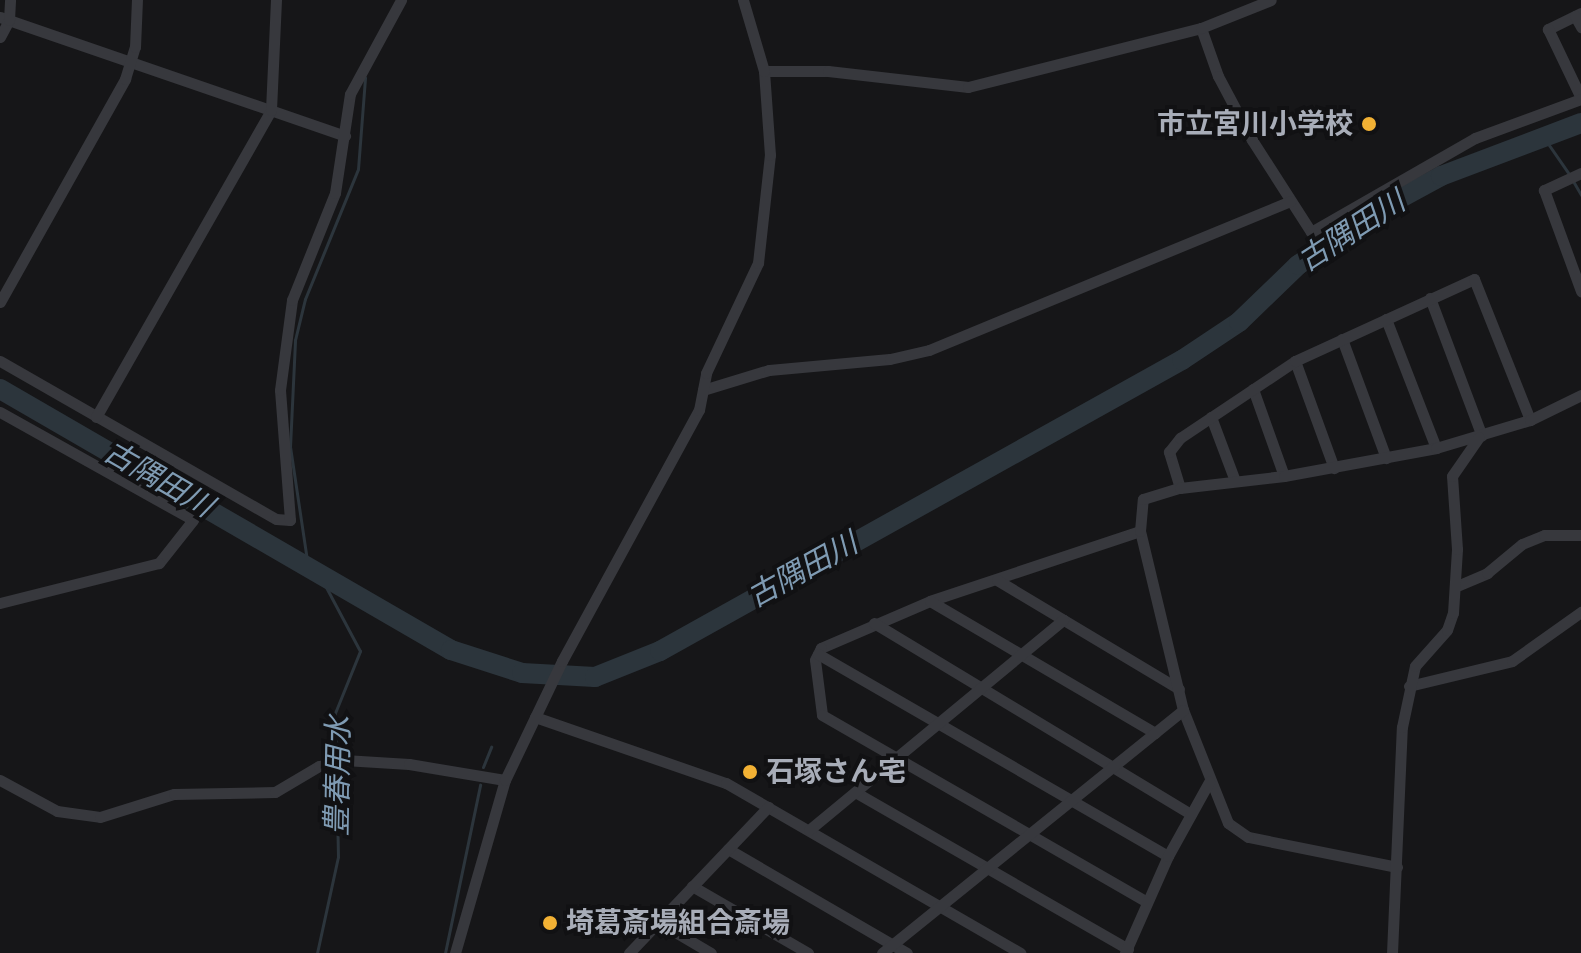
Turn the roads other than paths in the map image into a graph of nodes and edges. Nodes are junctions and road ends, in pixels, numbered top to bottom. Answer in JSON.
{"nodes":[{"id":1,"x":10,"y":0,"type":"edge"},
{"id":2,"x":137,"y":0,"type":"edge"},
{"id":3,"x":276,"y":0,"type":"edge"},
{"id":4,"x":401,"y":0,"type":"edge"},
{"id":5,"x":743,"y":0,"type":"edge"},
{"id":6,"x":1271,"y":0,"type":"edge"},
{"id":7,"x":5,"y":18,"type":"edge"},
{"id":8,"x":1579,"y":19,"type":"edge"},
{"id":9,"x":1201,"y":28,"type":"junction"},
{"id":10,"x":0,"y":37,"type":"edge"},
{"id":11,"x":132,"y":63,"type":"junction"},
{"id":12,"x":764,"y":71,"type":"junction"},
{"id":13,"x":1581,"y":98,"type":"edge"},
{"id":14,"x":271,"y":110,"type":"junction"},
{"id":15,"x":345,"y":136,"type":"junction"},
{"id":16,"x":1581,"y":173,"type":"edge"},
{"id":17,"x":1291,"y":201,"type":"junction"},
{"id":18,"x":1581,"y":291,"type":"edge"},
{"id":19,"x":1430,"y":298,"type":"junction"},
{"id":20,"x":0,"y":302,"type":"edge"},
{"id":21,"x":1386,"y":319,"type":"junction"},
{"id":22,"x":1342,"y":339,"type":"junction"},
{"id":23,"x":0,"y":361,"type":"edge"},
{"id":24,"x":1295,"y":361,"type":"junction"},
{"id":25,"x":1253,"y":389,"type":"junction"},
{"id":26,"x":703,"y":390,"type":"junction"},
{"id":27,"x":1581,"y":395,"type":"edge"},
{"id":28,"x":0,"y":412,"type":"edge"},
{"id":29,"x":96,"y":417,"type":"junction"},
{"id":30,"x":1211,"y":417,"type":"junction"},
{"id":31,"x":1530,"y":420,"type":"junction"},
{"id":32,"x":1480,"y":436,"type":"junction"},
{"id":33,"x":1436,"y":448,"type":"junction"},
{"id":34,"x":1386,"y":458,"type":"junction"},
{"id":35,"x":1334,"y":468,"type":"junction"},
{"id":36,"x":1284,"y":476,"type":"junction"},
{"id":37,"x":1235,"y":481,"type":"junction"},
{"id":38,"x":1180,"y":488,"type":"junction"},
{"id":39,"x":1140,"y":531,"type":"junction"},
{"id":40,"x":1581,"y":535,"type":"edge"},
{"id":41,"x":997,"y":580,"type":"junction"},
{"id":42,"x":1457,"y":586,"type":"junction"},
{"id":43,"x":930,"y":601,"type":"junction"},
{"id":44,"x":0,"y":603,"type":"edge"},
{"id":45,"x":1581,"y":612,"type":"edge"},
{"id":46,"x":1063,"y":620,"type":"junction"},
{"id":47,"x":874,"y":623,"type":"junction"},
{"id":48,"x":818,"y":654,"type":"junction"},
{"id":49,"x":1021,"y":655,"type":"junction"},
{"id":50,"x":1409,"y":686,"type":"junction"},
{"id":51,"x":979,"y":689,"type":"junction"},
{"id":52,"x":1179,"y":689,"type":"junction"},
{"id":53,"x":1183,"y":710,"type":"junction"},
{"id":54,"x":535,"y":717,"type":"junction"},
{"id":55,"x":937,"y":724,"type":"junction"},
{"id":56,"x":1155,"y":733,"type":"junction"},
{"id":57,"x":896,"y":757,"type":"junction"},
{"id":58,"x":1112,"y":766,"type":"junction"},
{"id":59,"x":0,"y":780,"type":"edge"},
{"id":60,"x":505,"y":780,"type":"junction"},
{"id":61,"x":1209,"y":782,"type":"junction"},
{"id":62,"x":855,"y":792,"type":"junction"},
{"id":63,"x":1069,"y":799,"type":"junction"},
{"id":64,"x":768,"y":807,"type":"junction"},
{"id":65,"x":1191,"y":814,"type":"junction"},
{"id":66,"x":809,"y":830,"type":"junction"},
{"id":67,"x":1026,"y":833,"type":"junction"},
{"id":68,"x":728,"y":849,"type":"junction"},
{"id":69,"x":1168,"y":856,"type":"junction"},
{"id":70,"x":985,"y":867,"type":"junction"},
{"id":71,"x":1397,"y":867,"type":"junction"},
{"id":72,"x":692,"y":886,"type":"junction"},
{"id":73,"x":1147,"y":902,"type":"junction"},
{"id":74,"x":938,"y":905,"type":"junction"},
{"id":75,"x":660,"y":923,"type":"junction"},
{"id":76,"x":892,"y":944,"type":"junction"},
{"id":77,"x":1126,"y":951,"type":"edge"},
{"id":78,"x":455,"y":953,"type":"edge"},
{"id":79,"x":629,"y":953,"type":"edge"},
{"id":80,"x":711,"y":953,"type":"edge"},
{"id":81,"x":808,"y":953,"type":"edge"},
{"id":82,"x":882,"y":953,"type":"edge"},
{"id":83,"x":907,"y":953,"type":"edge"},
{"id":84,"x":1021,"y":953,"type":"edge"},
{"id":85,"x":1392,"y":953,"type":"edge"}],
"edges":[{"from":1,"to":7,"type":"street"},
{"from":2,"to":11,"type":"street"},
{"from":3,"to":14,"type":"street"},
{"from":4,"to":15,"type":"street"},
{"from":5,"to":12,"type":"street"},
{"from":6,"to":9,"type":"street"},
{"from":7,"to":10,"type":"street"},
{"from":7,"to":11,"type":"street"},
{"from":8,"to":13,"type":"street"},
{"from":9,"to":12,"type":"street"},
{"from":9,"to":17,"type":"street"},
{"from":11,"to":14,"type":"street"},
{"from":11,"to":20,"type":"street"},
{"from":12,"to":26,"type":"street"},
{"from":13,"to":17,"type":"street"},
{"from":14,"to":15,"type":"street"},
{"from":14,"to":29,"type":"street"},
{"from":15,"to":29,"type":"street"},
{"from":16,"to":18,"type":"street"},
{"from":17,"to":26,"type":"street"},
{"from":19,"to":21,"type":"street"},
{"from":19,"to":31,"type":"street"},
{"from":19,"to":32,"type":"street"},
{"from":21,"to":22,"type":"street"},
{"from":21,"to":33,"type":"street"},
{"from":22,"to":24,"type":"street"},
{"from":22,"to":34,"type":"street"},
{"from":23,"to":29,"type":"street"},
{"from":24,"to":25,"type":"street"},
{"from":24,"to":35,"type":"street"},
{"from":25,"to":30,"type":"street"},
{"from":25,"to":36,"type":"street"},
{"from":26,"to":54,"type":"street"},
{"from":27,"to":31,"type":"street"},
{"from":28,"to":44,"type":"street"},
{"from":30,"to":37,"type":"street"},
{"from":30,"to":38,"type":"street"},
{"from":31,"to":32,"type":"street"},
{"from":32,"to":33,"type":"street"},
{"from":32,"to":42,"type":"street"},
{"from":33,"to":34,"type":"street"},
{"from":34,"to":35,"type":"street"},
{"from":35,"to":36,"type":"street"},
{"from":36,"to":37,"type":"street"},
{"from":37,"to":38,"type":"street"},
{"from":38,"to":39,"type":"street"},
{"from":39,"to":41,"type":"street"},
{"from":39,"to":52,"type":"street"},
{"from":40,"to":42,"type":"street"},
{"from":41,"to":43,"type":"street"},
{"from":41,"to":46,"type":"street"},
{"from":42,"to":50,"type":"street"},
{"from":43,"to":47,"type":"street"},
{"from":43,"to":49,"type":"street"},
{"from":45,"to":50,"type":"street"},
{"from":46,"to":49,"type":"street"},
{"from":46,"to":52,"type":"street"},
{"from":47,"to":48,"type":"street"},
{"from":47,"to":51,"type":"street"},
{"from":48,"to":55,"type":"street"},
{"from":48,"to":57,"type":"street"},
{"from":49,"to":51,"type":"street"},
{"from":49,"to":56,"type":"street"},
{"from":50,"to":71,"type":"street"},
{"from":51,"to":55,"type":"street"},
{"from":51,"to":58,"type":"street"},
{"from":52,"to":53,"type":"street"},
{"from":53,"to":56,"type":"street"},
{"from":53,"to":61,"type":"street"},
{"from":54,"to":60,"type":"street"},
{"from":54,"to":64,"type":"street"},
{"from":55,"to":57,"type":"street"},
{"from":55,"to":63,"type":"street"},
{"from":56,"to":58,"type":"street"},
{"from":57,"to":62,"type":"street"},
{"from":57,"to":67,"type":"street"},
{"from":58,"to":63,"type":"street"},
{"from":58,"to":65,"type":"street"},
{"from":59,"to":60,"type":"street"},
{"from":60,"to":78,"type":"street"},
{"from":61,"to":65,"type":"street"},
{"from":61,"to":71,"type":"street"},
{"from":62,"to":66,"type":"street"},
{"from":62,"to":70,"type":"street"},
{"from":63,"to":67,"type":"street"},
{"from":63,"to":69,"type":"street"},
{"from":64,"to":66,"type":"street"},
{"from":64,"to":68,"type":"street"},
{"from":65,"to":69,"type":"street"},
{"from":66,"to":74,"type":"street"},
{"from":67,"to":70,"type":"street"},
{"from":67,"to":73,"type":"street"},
{"from":68,"to":72,"type":"street"},
{"from":68,"to":76,"type":"street"},
{"from":69,"to":73,"type":"street"},
{"from":70,"to":74,"type":"street"},
{"from":70,"to":77,"type":"street"},
{"from":71,"to":85,"type":"street"},
{"from":72,"to":75,"type":"street"},
{"from":72,"to":81,"type":"street"},
{"from":73,"to":77,"type":"street"},
{"from":74,"to":76,"type":"street"},
{"from":74,"to":84,"type":"street"},
{"from":75,"to":79,"type":"street"},
{"from":75,"to":80,"type":"street"},
{"from":76,"to":82,"type":"street"},
{"from":76,"to":83,"type":"street"}]}
